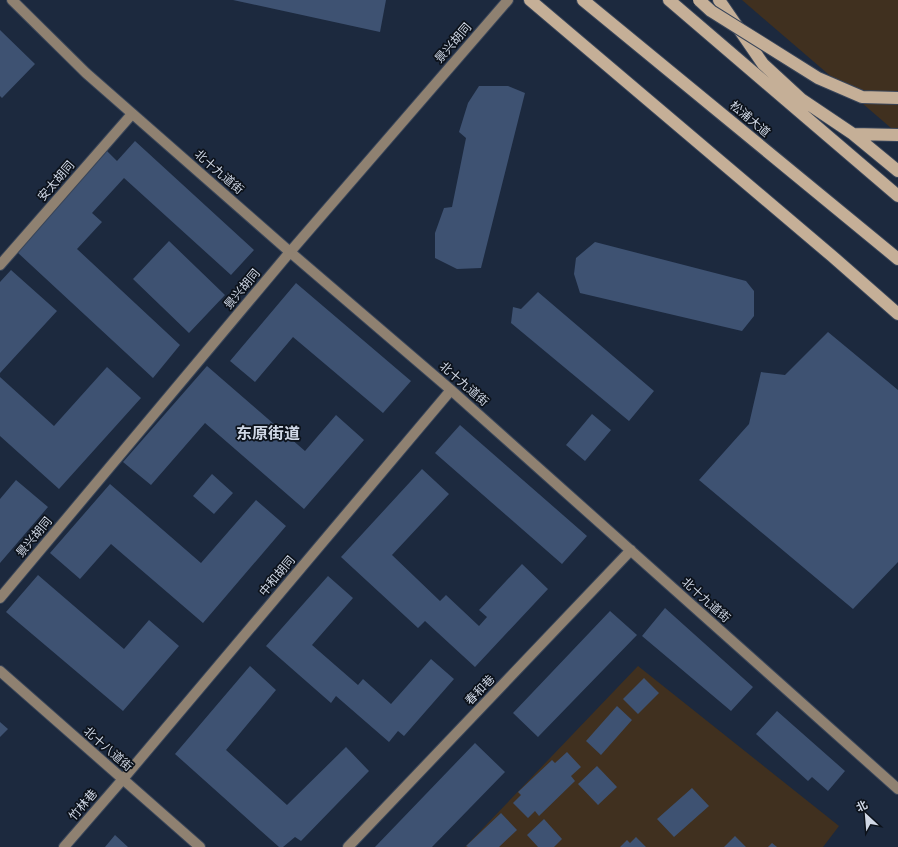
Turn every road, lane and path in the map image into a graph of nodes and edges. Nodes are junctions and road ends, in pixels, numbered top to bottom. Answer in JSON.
{"nodes":[{"id":1,"x":12,"y":0,"type":"edge"},
{"id":2,"x":508,"y":0,"type":"edge"},
{"id":3,"x":530,"y":0,"type":"edge"},
{"id":4,"x":584,"y":0,"type":"edge"},
{"id":5,"x":669,"y":0,"type":"edge"},
{"id":6,"x":699,"y":0,"type":"edge"},
{"id":7,"x":719,"y":0,"type":"edge"},
{"id":8,"x":898,"y":98,"type":"edge"},
{"id":9,"x":132,"y":114,"type":"junction"},
{"id":10,"x":853,"y":134,"type":"junction"},
{"id":11,"x":898,"y":135,"type":"edge"},
{"id":12,"x":898,"y":171,"type":"edge"},
{"id":13,"x":898,"y":196,"type":"edge"},
{"id":14,"x":290,"y":252,"type":"junction"},
{"id":15,"x":898,"y":259,"type":"edge"},
{"id":16,"x":0,"y":265,"type":"edge"},
{"id":17,"x":898,"y":314,"type":"edge"},
{"id":18,"x":451,"y":390,"type":"junction"},
{"id":19,"x":631,"y":550,"type":"junction"},
{"id":20,"x":0,"y":598,"type":"edge"},
{"id":21,"x":0,"y":671,"type":"edge"},
{"id":22,"x":123,"y":779,"type":"junction"},
{"id":23,"x":898,"y":789,"type":"edge"},
{"id":24,"x":64,"y":847,"type":"edge"},
{"id":25,"x":200,"y":847,"type":"edge"},
{"id":26,"x":348,"y":847,"type":"edge"}],
"edges":[{"from":1,"to":9,"type":"street","name":"北十九道街"},
{"from":2,"to":14,"type":"street","name":"景兴胡同"},
{"from":3,"to":17,"type":"highway"},
{"from":4,"to":15,"type":"highway","name":"松浦大道"},
{"from":5,"to":13,"type":"highway"},
{"from":6,"to":8,"type":"highway","bridge":true},
{"from":7,"to":10,"type":"highway"},
{"from":9,"to":14,"type":"street","name":"北十九道街"},
{"from":9,"to":16,"type":"street","name":"安太胡同"},
{"from":10,"to":11,"type":"highway"},
{"from":10,"to":12,"type":"highway"},
{"from":14,"to":18,"type":"street","name":"北十九道街"},
{"from":14,"to":20,"type":"street","name":"景兴胡同"},
{"from":18,"to":19,"type":"street","name":"北十九道街"},
{"from":18,"to":22,"type":"street","name":"中和胡同"},
{"from":19,"to":23,"type":"street","name":"北十九道街"},
{"from":19,"to":26,"type":"street","name":"春和巷"},
{"from":21,"to":22,"type":"street","name":"北十八道街"},
{"from":22,"to":24,"type":"street","name":"竹林巷"},
{"from":22,"to":25,"type":"street","name":"北十八道街"}]}
